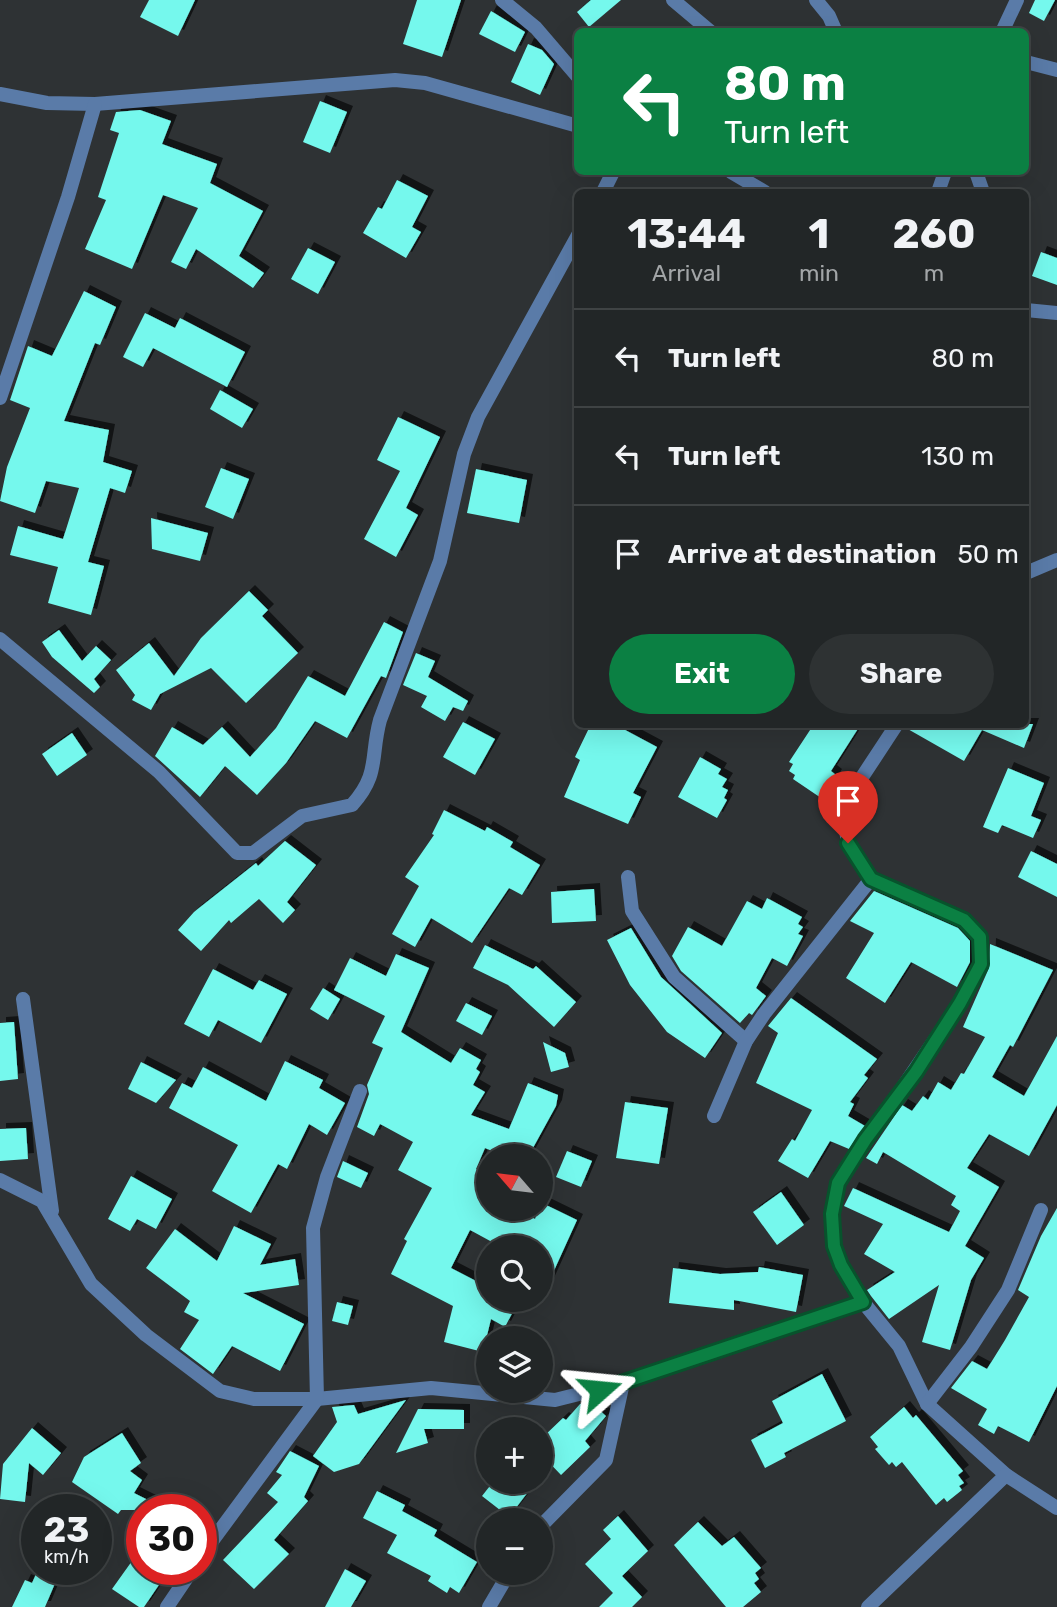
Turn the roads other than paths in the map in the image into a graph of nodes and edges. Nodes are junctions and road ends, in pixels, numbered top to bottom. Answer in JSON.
{"nodes":[{"id":1,"x":502,"y":0,"type":"edge"},
{"id":2,"x":673,"y":0,"type":"edge"},
{"id":3,"x":816,"y":0,"type":"edge"},
{"id":4,"x":1017,"y":0,"type":"edge"},
{"id":5,"x":706,"y":28,"type":"edge"},
{"id":6,"x":834,"y":28,"type":"edge"},
{"id":7,"x":1004,"y":28,"type":"edge"},
{"id":8,"x":1029,"y":63,"type":"edge"},
{"id":9,"x":1057,"y":70,"type":"edge"},
{"id":10,"x":574,"y":72,"type":"edge"},
{"id":11,"x":0,"y":94,"type":"edge"},
{"id":12,"x":95,"y":104,"type":"junction"},
{"id":13,"x":574,"y":125,"type":"edge"},
{"id":14,"x":736,"y":175,"type":"edge"},
{"id":15,"x":760,"y":189,"type":"edge"},
{"id":16,"x":574,"y":242,"type":"edge"},
{"id":17,"x":1029,"y":310,"type":"edge"},
{"id":18,"x":1057,"y":313,"type":"edge"},
{"id":19,"x":0,"y":398,"type":"edge"},
{"id":20,"x":1057,"y":560,"type":"edge"},
{"id":21,"x":1029,"y":572,"type":"edge"},
{"id":22,"x":0,"y":639,"type":"edge"},
{"id":23,"x":894,"y":728,"type":"edge"},
{"id":24,"x":628,"y":877,"type":"dead end"},
{"id":25,"x":871,"y":879,"type":"junction"},
{"id":26,"x":23,"y":999,"type":"dead end"},
{"id":27,"x":746,"y":1041,"type":"junction"},
{"id":28,"x":360,"y":1091,"type":"dead end"},
{"id":29,"x":714,"y":1116,"type":"dead end"},
{"id":30,"x":0,"y":1180,"type":"edge"},
{"id":31,"x":1041,"y":1210,"type":"dead end"},
{"id":32,"x":52,"y":1216,"type":"junction"},
{"id":33,"x":863,"y":1302,"type":"junction"},
{"id":34,"x":623,"y":1383,"type":"junction"},
{"id":35,"x":317,"y":1399,"type":"junction"},
{"id":36,"x":927,"y":1404,"type":"junction"},
{"id":37,"x":1006,"y":1475,"type":"junction"},
{"id":38,"x":1057,"y":1508,"type":"edge"},
{"id":39,"x":553,"y":1514,"type":"edge"},
{"id":40,"x":217,"y":1534,"type":"edge"},
{"id":41,"x":182,"y":1585,"type":"edge"},
{"id":42,"x":502,"y":1585,"type":"edge"},
{"id":43,"x":167,"y":1607,"type":"edge"},
{"id":44,"x":489,"y":1607,"type":"edge"},
{"id":45,"x":867,"y":1607,"type":"edge"}],
"edges":[{"from":1,"to":10,"type":"street"},
{"from":2,"to":5,"type":"street"},
{"from":3,"to":6,"type":"street"},
{"from":4,"to":7,"type":"street"},
{"from":8,"to":9,"type":"street"},
{"from":11,"to":12,"type":"street"},
{"from":12,"to":13,"type":"street"},
{"from":12,"to":19,"type":"street"},
{"from":14,"to":15,"type":"street"},
{"from":16,"to":22,"type":"street"},
{"from":17,"to":18,"type":"street"},
{"from":20,"to":21,"type":"street"},
{"from":23,"to":25,"type":"street"},
{"from":24,"to":27,"type":"street"},
{"from":25,"to":27,"type":"street"},
{"from":25,"to":33,"type":"street"},
{"from":26,"to":32,"type":"street"},
{"from":27,"to":29,"type":"street"},
{"from":28,"to":35,"type":"street"},
{"from":30,"to":32,"type":"street"},
{"from":31,"to":36,"type":"street"},
{"from":32,"to":35,"type":"street"},
{"from":33,"to":34,"type":"street"},
{"from":33,"to":36,"type":"street"},
{"from":34,"to":35,"type":"street"},
{"from":34,"to":39,"type":"street"},
{"from":35,"to":40,"type":"street"},
{"from":36,"to":37,"type":"street"},
{"from":37,"to":38,"type":"street"},
{"from":37,"to":45,"type":"street"},
{"from":41,"to":43,"type":"street"},
{"from":42,"to":44,"type":"street"}]}
